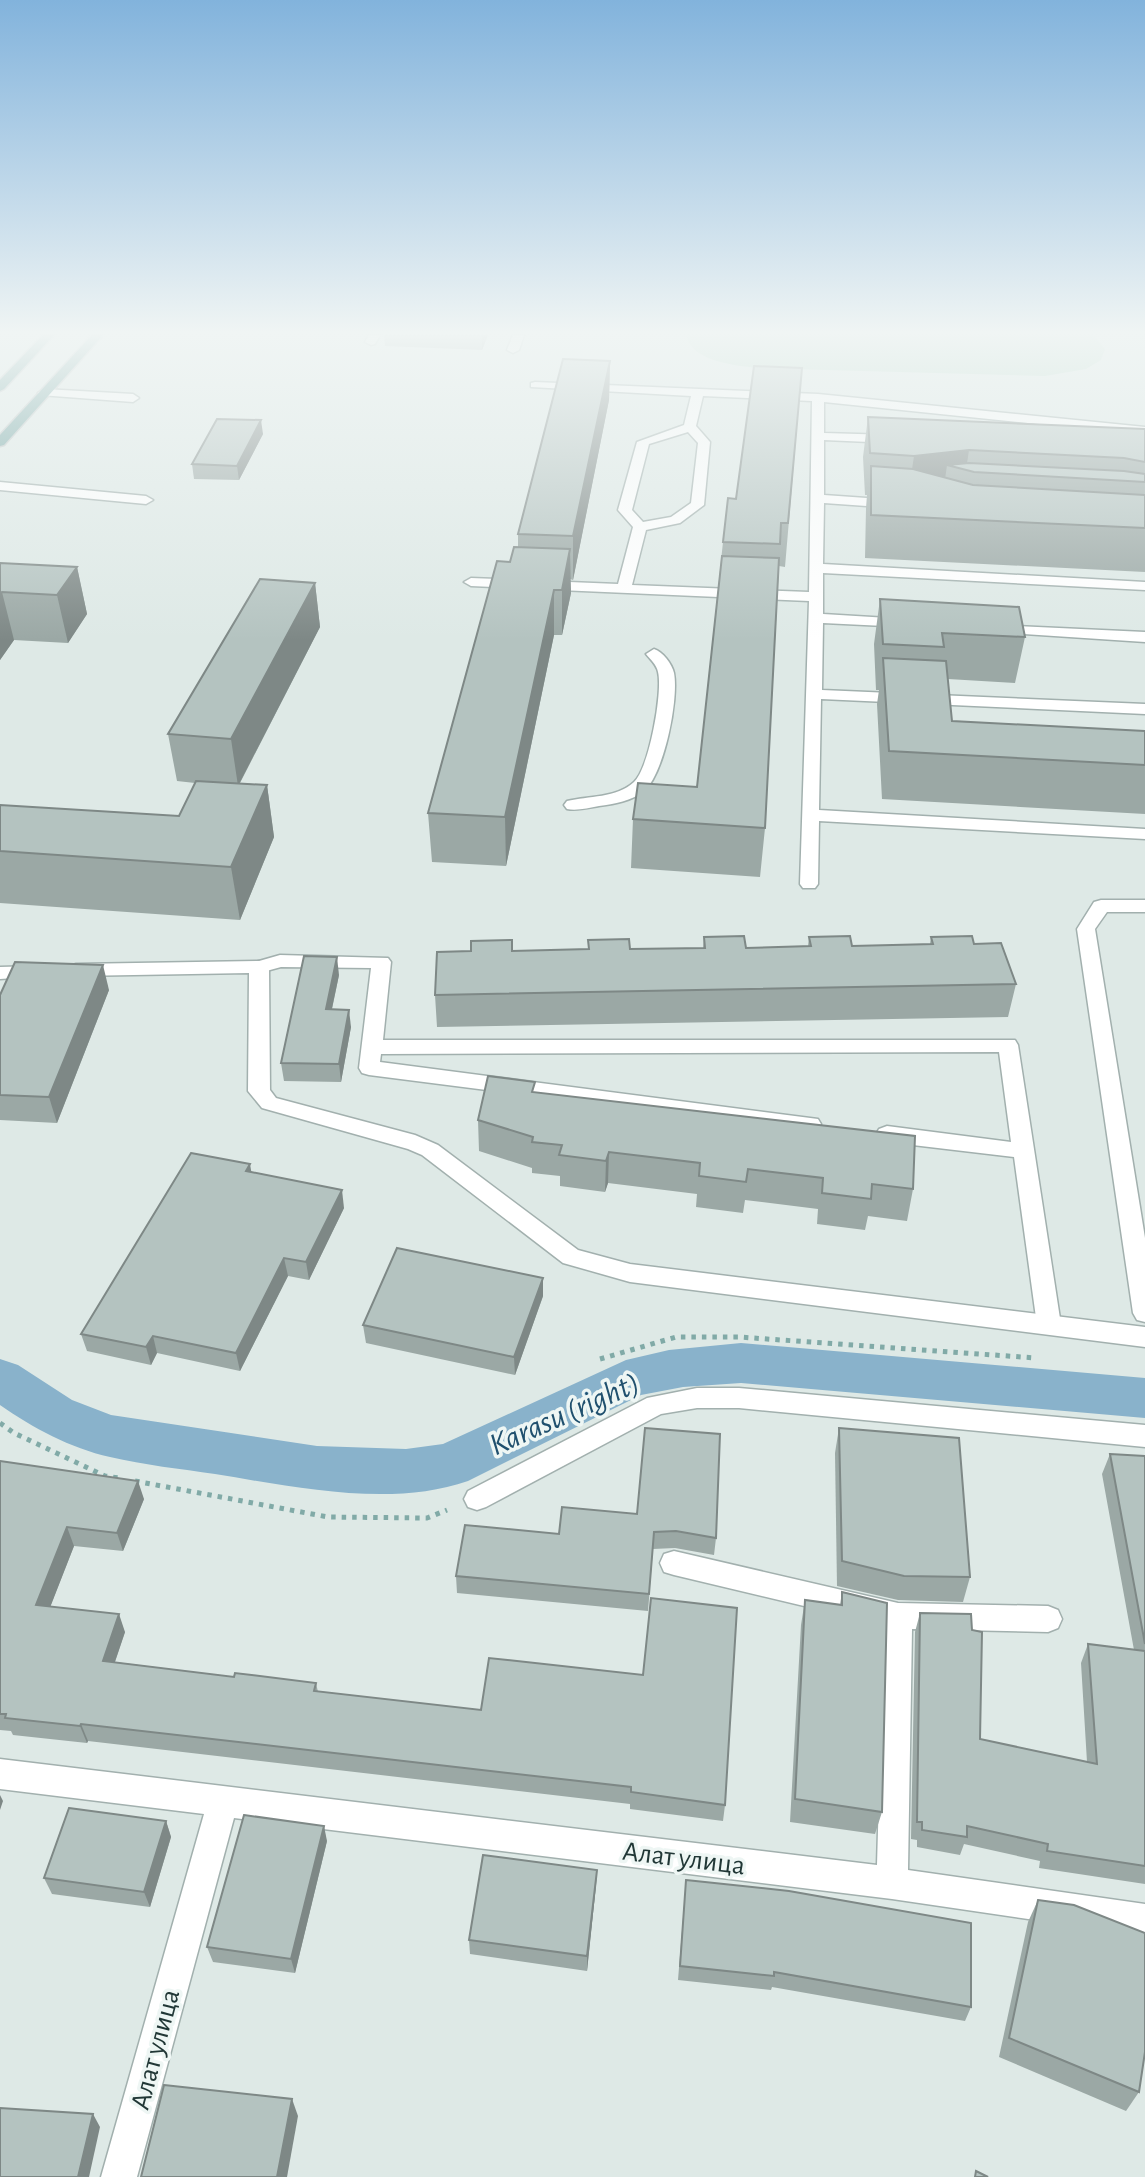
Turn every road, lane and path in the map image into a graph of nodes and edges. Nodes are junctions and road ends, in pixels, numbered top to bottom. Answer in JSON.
{"nodes":[{"id":1,"x":817,"y":436,"type":"edge"},
{"id":2,"x":659,"y":437,"type":"edge"},
{"id":3,"x":699,"y":437,"type":"edge"},
{"id":4,"x":833,"y":437,"type":"edge"},
{"id":5,"x":899,"y":439,"type":"edge"},
{"id":6,"x":0,"y":486,"type":"edge"},
{"id":7,"x":817,"y":499,"type":"junction"},
{"id":8,"x":146,"y":500,"type":"dead end"},
{"id":9,"x":908,"y":504,"type":"edge"},
{"id":10,"x":640,"y":527,"type":"junction"},
{"id":11,"x":816,"y":568,"type":"junction"},
{"id":12,"x":471,"y":582,"type":"dead end"},
{"id":13,"x":1145,"y":586,"type":"edge"},
{"id":14,"x":624,"y":588,"type":"junction"},
{"id":15,"x":816,"y":597,"type":"junction"},
{"id":16,"x":816,"y":618,"type":"junction"},
{"id":17,"x":925,"y":624,"type":"edge"},
{"id":18,"x":980,"y":628,"type":"edge"},
{"id":19,"x":1145,"y":637,"type":"edge"},
{"id":20,"x":654,"y":654,"type":"dead end"},
{"id":21,"x":814,"y":694,"type":"junction"},
{"id":22,"x":977,"y":701,"type":"junction"},
{"id":23,"x":1145,"y":709,"type":"edge"},
{"id":24,"x":987,"y":722,"type":"edge"},
{"id":25,"x":573,"y":805,"type":"dead end"},
{"id":26,"x":810,"y":815,"type":"junction"},
{"id":27,"x":1145,"y":834,"type":"edge"},
{"id":28,"x":809,"y":884,"type":"dead end"},
{"id":29,"x":1145,"y":906,"type":"edge"},
{"id":30,"x":259,"y":967,"type":"junction"},
{"id":31,"x":0,"y":973,"type":"edge"},
{"id":32,"x":372,"y":1047,"type":"junction"},
{"id":33,"x":832,"y":1127,"type":"edge"},
{"id":34,"x":860,"y":1130,"type":"edge"},
{"id":35,"x":1024,"y":1151,"type":"junction"},
{"id":36,"x":1145,"y":1313,"type":"edge"},
{"id":37,"x":1049,"y":1325,"type":"junction"},
{"id":38,"x":1145,"y":1338,"type":"edge"},
{"id":39,"x":1047,"y":1358,"type":"dead end"},
{"id":40,"x":600,"y":1359,"type":"dead end"},
{"id":41,"x":0,"y":1423,"type":"edge"},
{"id":42,"x":1145,"y":1436,"type":"edge"},
{"id":43,"x":477,"y":1499,"type":"joint"},
{"id":44,"x":674,"y":1563,"type":"dead end"},
{"id":45,"x":898,"y":1616,"type":"junction"},
{"id":46,"x":1048,"y":1619,"type":"dead end"},
{"id":47,"x":0,"y":1774,"type":"edge"},
{"id":48,"x":223,"y":1800,"type":"junction"},
{"id":49,"x":892,"y":1883,"type":"junction"},
{"id":50,"x":1145,"y":1920,"type":"edge"},
{"id":51,"x":119,"y":2177,"type":"edge"}],
"edges":[{"from":1,"to":7,"type":"street"},
{"from":2,"to":10,"type":"street"},
{"from":3,"to":10,"type":"street"},
{"from":4,"to":5,"type":"street"},
{"from":6,"to":8,"type":"street"},
{"from":7,"to":9,"type":"street"},
{"from":7,"to":11,"type":"street"},
{"from":10,"to":14,"type":"street"},
{"from":11,"to":13,"type":"street"},
{"from":11,"to":15,"type":"street"},
{"from":12,"to":14,"type":"street"},
{"from":14,"to":15,"type":"street"},
{"from":15,"to":16,"type":"street"},
{"from":16,"to":17,"type":"street"},
{"from":16,"to":21,"type":"street"},
{"from":18,"to":19,"type":"street"},
{"from":20,"to":25,"type":"street"},
{"from":21,"to":22,"type":"street"},
{"from":21,"to":26,"type":"street"},
{"from":22,"to":23,"type":"street"},
{"from":22,"to":24,"type":"street"},
{"from":26,"to":27,"type":"street"},
{"from":26,"to":28,"type":"street"},
{"from":29,"to":36,"type":"street"},
{"from":30,"to":31,"type":"street"},
{"from":30,"to":32,"type":"street"},
{"from":30,"to":37,"type":"street"},
{"from":32,"to":33,"type":"street"},
{"from":32,"to":35,"type":"street"},
{"from":34,"to":35,"type":"street"},
{"from":35,"to":37,"type":"street"},
{"from":37,"to":38,"type":"street"},
{"from":39,"to":40,"type":"path"},
{"from":41,"to":43,"type":"path"},
{"from":42,"to":43,"type":"street"},
{"from":44,"to":45,"type":"street"},
{"from":45,"to":46,"type":"street"},
{"from":45,"to":49,"type":"street"},
{"from":47,"to":48,"type":"street","name":"Алат улица"},
{"from":48,"to":49,"type":"street","name":"Алат улица"},
{"from":48,"to":51,"type":"street","name":"Алат улица"},
{"from":49,"to":50,"type":"street","name":"Алат улица"}]}
